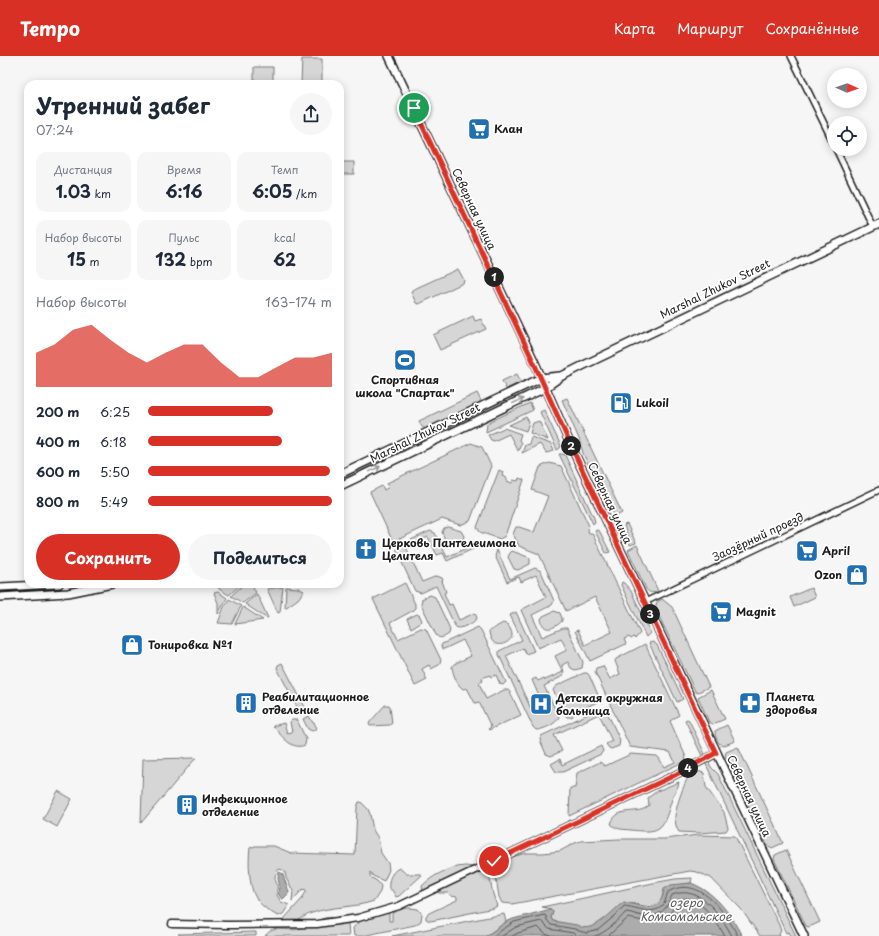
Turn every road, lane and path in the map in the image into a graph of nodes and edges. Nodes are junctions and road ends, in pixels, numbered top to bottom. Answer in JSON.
{"nodes":[{"id":1,"x":389,"y":56,"type":"edge"},
{"id":2,"x":792,"y":56,"type":"edge"},
{"id":3,"x":827,"y":129,"type":"edge"},
{"id":4,"x":840,"y":156,"type":"edge"},
{"id":5,"x":876,"y":225,"type":"edge"},
{"id":6,"x":562,"y":376,"type":"junction"},
{"id":7,"x":541,"y":378,"type":"junction"},
{"id":8,"x":545,"y":388,"type":"junction"},
{"id":9,"x":491,"y":403,"type":"junction"},
{"id":10,"x":495,"y":412,"type":"junction"},
{"id":11,"x":344,"y":472,"type":"edge"},
{"id":12,"x":344,"y":484,"type":"edge"},
{"id":13,"x":879,"y":490,"type":"edge"},
{"id":14,"x":24,"y":586,"type":"edge"},
{"id":15,"x":0,"y":587,"type":"edge"},
{"id":16,"x":55,"y":588,"type":"edge"},
{"id":17,"x":95,"y":588,"type":"edge"},
{"id":18,"x":53,"y":594,"type":"junction"},
{"id":19,"x":0,"y":597,"type":"edge"},
{"id":20,"x":645,"y":602,"type":"junction"},
{"id":21,"x":716,"y":753,"type":"junction"},
{"id":22,"x":172,"y":924,"type":"dead end"},
{"id":23,"x":804,"y":936,"type":"edge"}],
"edges":[{"from":1,"to":7,"type":"main road","name":"Северная улица"},
{"from":2,"to":3,"type":"street"},
{"from":4,"to":5,"type":"street"},
{"from":5,"to":6,"type":"main road","name":"Marshal Zhukov Street"},
{"from":6,"to":7,"type":"main road","name":"Marshal Zhukov Street"},
{"from":6,"to":8,"type":"main road","name":"Marshal Zhukov Street"},
{"from":7,"to":8,"type":"main road","name":"Северная улица"},
{"from":7,"to":9,"type":"main road","name":"Marshal Zhukov Street"},
{"from":10,"to":8,"type":"main road","name":"Marshal Zhukov Street","one_way":true},
{"from":8,"to":20,"type":"main road","name":"Северная улица"},
{"from":9,"to":10,"type":"main road"},
{"from":9,"to":11,"type":"main road","name":"Marshal Zhukov Street"},
{"from":12,"to":10,"type":"main road","name":"Marshal Zhukov Street","one_way":true},
{"from":13,"to":20,"type":"street","name":"Заозёрный проезд"},
{"from":14,"to":15,"type":"main road"},
{"from":16,"to":18,"type":"main road"},
{"from":17,"to":18,"type":"main road"},
{"from":18,"to":19,"type":"main road"},
{"from":20,"to":21,"type":"main road","name":"Северная улица"},
{"from":21,"to":22,"type":"street"},
{"from":21,"to":23,"type":"main road","name":"Северная улица"}]}
